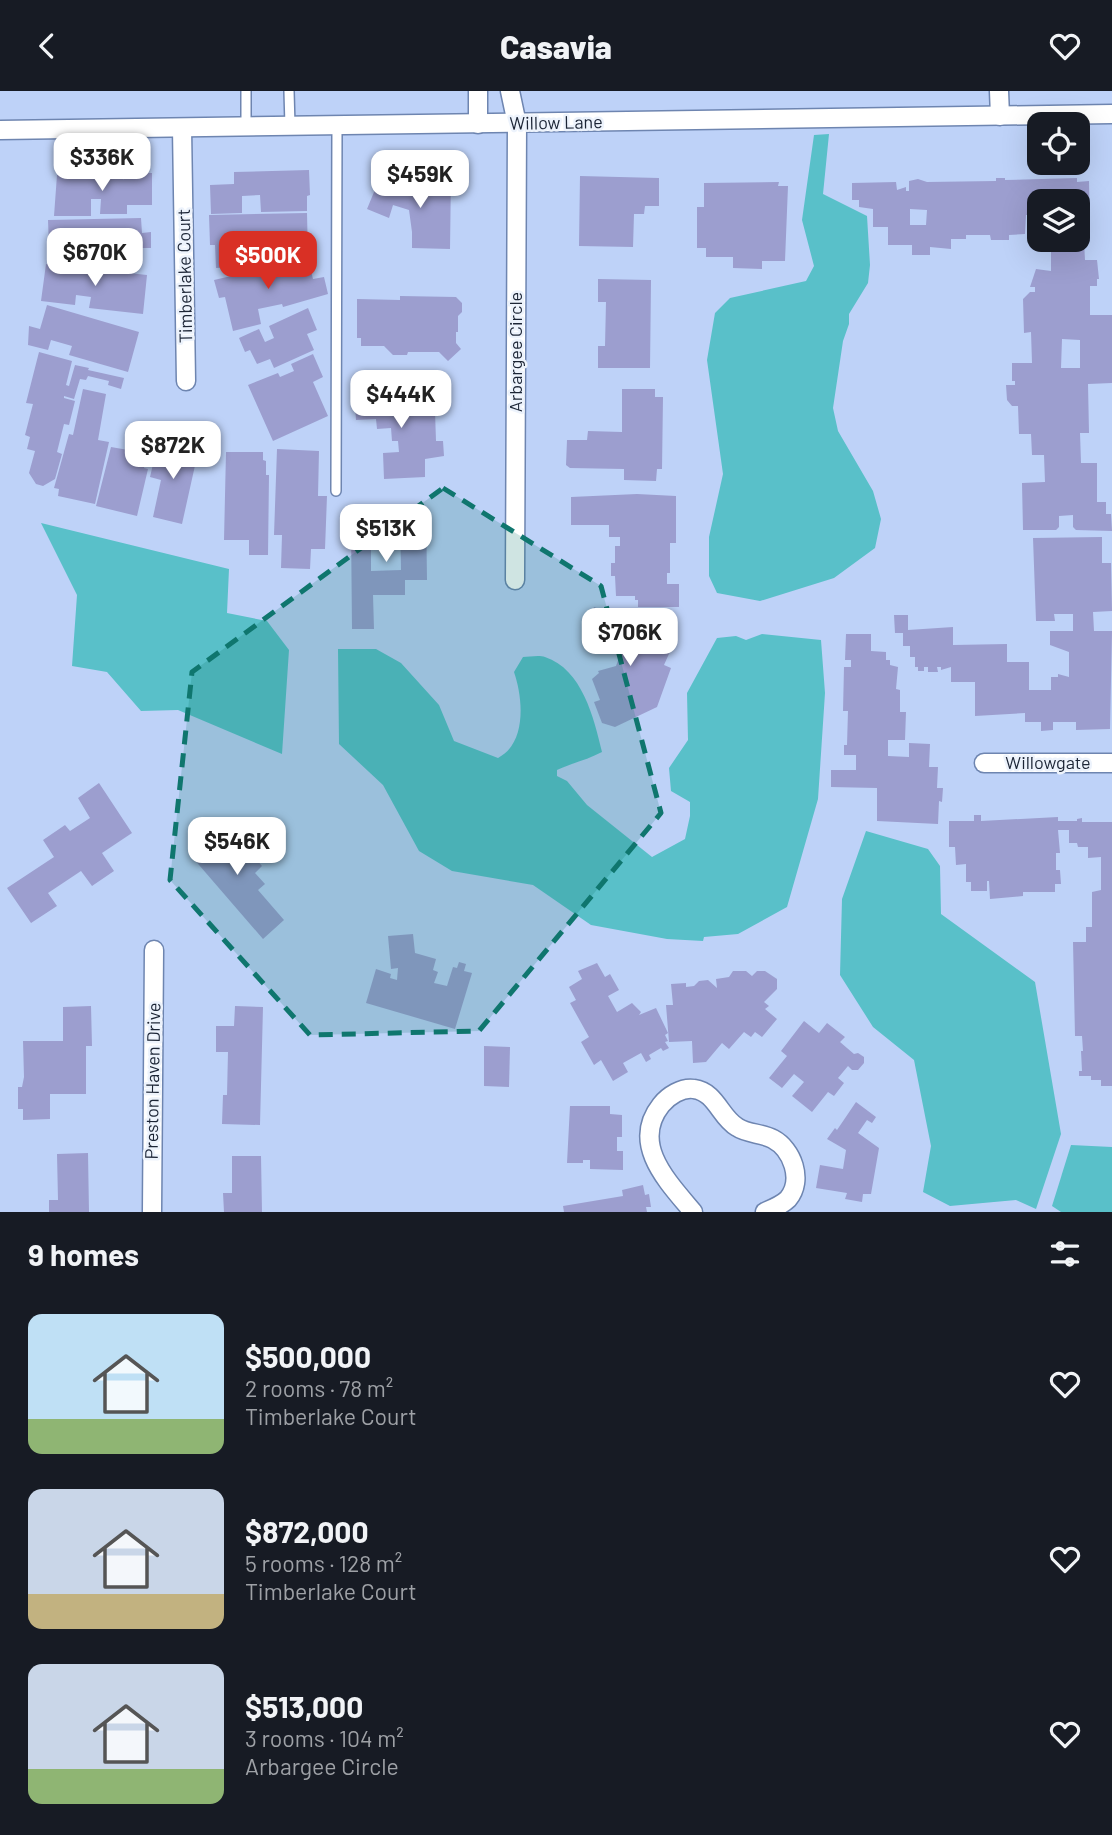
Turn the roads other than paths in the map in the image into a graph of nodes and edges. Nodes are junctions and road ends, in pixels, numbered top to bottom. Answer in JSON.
{"nodes":[{"id":1,"x":246,"y":91,"type":"edge"},
{"id":2,"x":289,"y":91,"type":"edge"},
{"id":3,"x":478,"y":91,"type":"edge"},
{"id":4,"x":510,"y":91,"type":"edge"},
{"id":5,"x":999,"y":91,"type":"edge"},
{"id":6,"x":1112,"y":114,"type":"edge"},
{"id":7,"x":1000,"y":116,"type":"junction"},
{"id":8,"x":478,"y":124,"type":"junction"},
{"id":9,"x":517,"y":124,"type":"junction"},
{"id":10,"x":337,"y":125,"type":"junction"},
{"id":11,"x":290,"y":126,"type":"junction"},
{"id":12,"x":246,"y":127,"type":"junction"},
{"id":13,"x":182,"y":128,"type":"junction"},
{"id":14,"x":0,"y":130,"type":"edge"},
{"id":15,"x":186,"y":381,"type":"dead end"},
{"id":16,"x":336,"y":491,"type":"dead end"},
{"id":17,"x":515,"y":580,"type":"dead end"},
{"id":18,"x":985,"y":763,"type":"dead end"},
{"id":19,"x":1112,"y":763,"type":"edge"},
{"id":20,"x":155,"y":950,"type":"dead end"},
{"id":21,"x":152,"y":1212,"type":"edge"},
{"id":22,"x":693,"y":1212,"type":"edge"},
{"id":23,"x":765,"y":1212,"type":"edge"}],
"edges":[{"from":1,"to":12,"type":"lane"},
{"from":2,"to":11,"type":"lane"},
{"from":3,"to":8,"type":"street"},
{"from":4,"to":9,"type":"street","name":"Arbargee Circle"},
{"from":5,"to":7,"type":"street"},
{"from":6,"to":7,"type":"street","name":"Willow Lane"},
{"from":7,"to":9,"type":"street","name":"Willow Lane"},
{"from":8,"to":9,"type":"street","name":"Willow Lane"},
{"from":8,"to":10,"type":"street","name":"Willow Lane"},
{"from":9,"to":17,"type":"street","name":"Arbargee Circle"},
{"from":10,"to":11,"type":"street","name":"Willow Lane"},
{"from":10,"to":16,"type":"lane"},
{"from":11,"to":12,"type":"street","name":"Willow Lane"},
{"from":12,"to":13,"type":"street","name":"Willow Lane"},
{"from":13,"to":14,"type":"street","name":"Willow Lane"},
{"from":13,"to":15,"type":"street","name":"Timberlake Court"},
{"from":18,"to":19,"type":"street","name":"Willowgate"},
{"from":20,"to":21,"type":"street","name":"Preston Haven Drive"},
{"from":22,"to":23,"type":"street"}]}
